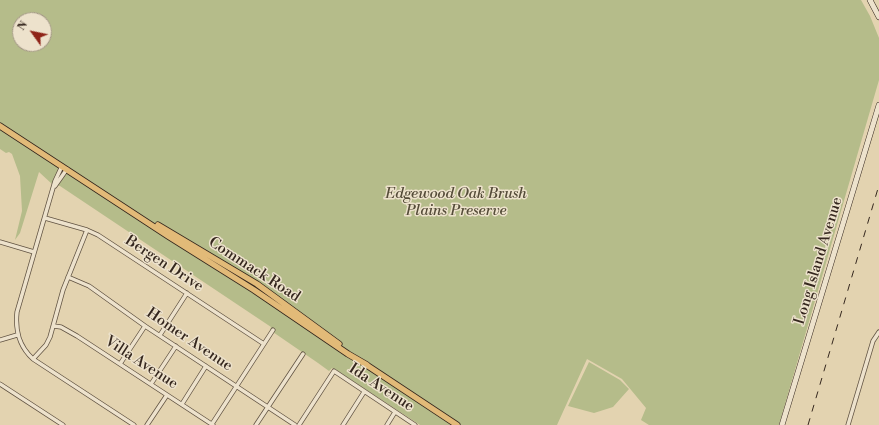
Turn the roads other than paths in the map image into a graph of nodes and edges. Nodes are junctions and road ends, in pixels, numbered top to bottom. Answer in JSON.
{"nodes":[{"id":1,"x":870,"y":0,"type":"edge"},
{"id":2,"x":879,"y":17,"type":"edge"},
{"id":3,"x":879,"y":105,"type":"edge"},
{"id":4,"x":0,"y":126,"type":"edge"},
{"id":5,"x":62,"y":166,"type":"junction"},
{"id":6,"x":67,"y":169,"type":"junction"},
{"id":7,"x":54,"y":189,"type":"junction"},
{"id":8,"x":45,"y":218,"type":"junction"},
{"id":9,"x":87,"y":230,"type":"junction"},
{"id":10,"x":0,"y":242,"type":"edge"},
{"id":11,"x":34,"y":252,"type":"junction"},
{"id":12,"x":68,"y":277,"type":"junction"},
{"id":13,"x":187,"y":294,"type":"junction"},
{"id":14,"x":54,"y":326,"type":"junction"},
{"id":15,"x":145,"y":326,"type":"junction"},
{"id":16,"x":273,"y":330,"type":"dead end"},
{"id":17,"x":879,"y":332,"type":"edge"},
{"id":18,"x":17,"y":335,"type":"junction"},
{"id":19,"x":160,"y":335,"type":"junction"},
{"id":20,"x":0,"y":340,"type":"edge"},
{"id":21,"x":264,"y":344,"type":"junction"},
{"id":22,"x":176,"y":346,"type":"junction"},
{"id":23,"x":303,"y":354,"type":"dead end"},
{"id":24,"x":33,"y":359,"type":"junction"},
{"id":25,"x":120,"y":364,"type":"junction"},
{"id":26,"x":206,"y":366,"type":"junction"},
{"id":27,"x":0,"y":384,"type":"edge"},
{"id":28,"x":151,"y":384,"type":"junction"},
{"id":29,"x":237,"y":386,"type":"junction"},
{"id":30,"x":364,"y":392,"type":"junction"},
{"id":31,"x":167,"y":395,"type":"junction"},
{"id":32,"x":182,"y":404,"type":"junction"},
{"id":33,"x":268,"y":407,"type":"junction"},
{"id":34,"x":395,"y":412,"type":"junction"},
{"id":35,"x":127,"y":423,"type":"edge"},
{"id":36,"x":63,"y":425,"type":"edge"},
{"id":37,"x":134,"y":425,"type":"edge"},
{"id":38,"x":147,"y":425,"type":"edge"},
{"id":39,"x":212,"y":425,"type":"edge"},
{"id":40,"x":256,"y":425,"type":"edge"},
{"id":41,"x":295,"y":425,"type":"edge"},
{"id":42,"x":299,"y":425,"type":"edge"},
{"id":43,"x":343,"y":425,"type":"edge"},
{"id":44,"x":387,"y":425,"type":"edge"},
{"id":45,"x":415,"y":425,"type":"edge"},
{"id":46,"x":457,"y":425,"type":"edge"},
{"id":47,"x":782,"y":425,"type":"edge"},
{"id":48,"x":848,"y":425,"type":"edge"}],
"edges":[{"from":1,"to":2,"type":"street"},
{"from":3,"to":47,"type":"street","name":"Long Island Avenue"},
{"from":4,"to":5,"type":"main road","name":"Commack Road"},
{"from":5,"to":6,"type":"main road","name":"Commack Road"},
{"from":5,"to":7,"type":"street"},
{"from":6,"to":7,"type":"street"},
{"from":6,"to":46,"type":"main road","name":"Commack Road"},
{"from":7,"to":8,"type":"street"},
{"from":8,"to":9,"type":"street","name":"Bergen Drive"},
{"from":8,"to":11,"type":"street"},
{"from":9,"to":12,"type":"street"},
{"from":9,"to":13,"type":"street","name":"Bergen Drive"},
{"from":10,"to":11,"type":"street"},
{"from":11,"to":18,"type":"street"},
{"from":12,"to":14,"type":"street"},
{"from":12,"to":15,"type":"street","name":"Homer Avenue"},
{"from":13,"to":19,"type":"street"},
{"from":13,"to":21,"type":"street","name":"Bergen Drive"},
{"from":14,"to":24,"type":"street"},
{"from":14,"to":25,"type":"street","name":"Villa Avenue"},
{"from":15,"to":19,"type":"street","name":"Homer Avenue"},
{"from":15,"to":25,"type":"street"},
{"from":16,"to":21,"type":"street"},
{"from":17,"to":48,"type":"street"},
{"from":18,"to":20,"type":"street"},
{"from":18,"to":24,"type":"street"},
{"from":19,"to":22,"type":"street","name":"Homer Avenue"},
{"from":21,"to":29,"type":"street"},
{"from":22,"to":26,"type":"street","name":"Homer Avenue"},
{"from":22,"to":28,"type":"street"},
{"from":23,"to":33,"type":"street"},
{"from":24,"to":35,"type":"street"},
{"from":25,"to":28,"type":"street","name":"Villa Avenue"},
{"from":26,"to":29,"type":"street","name":"Homer Avenue"},
{"from":26,"to":32,"type":"street"},
{"from":27,"to":36,"type":"street"},
{"from":28,"to":31,"type":"street","name":"Villa Avenue"},
{"from":29,"to":33,"type":"street","name":"Homer Avenue"},
{"from":29,"to":39,"type":"street"},
{"from":30,"to":34,"type":"street","name":"Ida Avenue"},
{"from":30,"to":42,"type":"street","name":"Ida Avenue"},
{"from":30,"to":43,"type":"street"},
{"from":31,"to":32,"type":"street","name":"Villa Avenue"},
{"from":31,"to":38,"type":"street"},
{"from":32,"to":39,"type":"street","name":"Villa Avenue"},
{"from":33,"to":40,"type":"street"},
{"from":33,"to":41,"type":"street","name":"Homer Avenue"},
{"from":34,"to":44,"type":"street"},
{"from":34,"to":45,"type":"street","name":"Ida Avenue"},
{"from":35,"to":37,"type":"street"}]}
